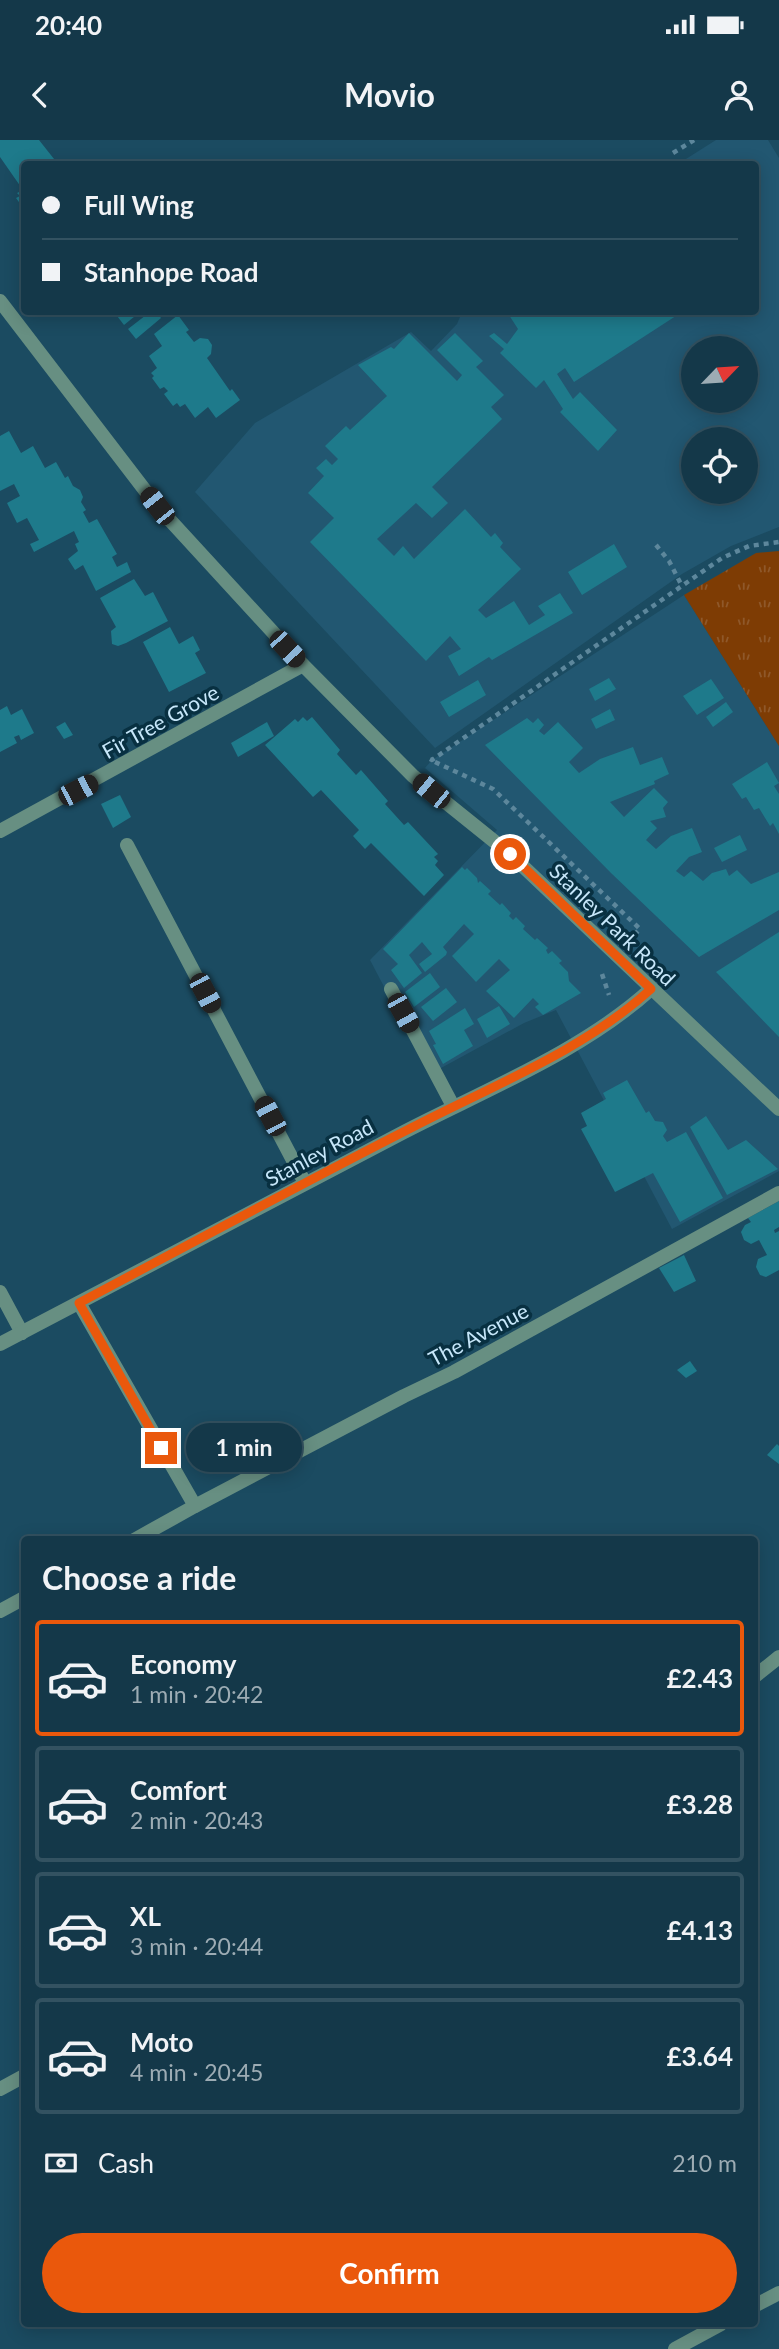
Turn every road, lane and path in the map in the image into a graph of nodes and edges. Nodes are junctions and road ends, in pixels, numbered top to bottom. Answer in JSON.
{"nodes":[{"id":1,"x":694,"y":140,"type":"edge"},
{"id":2,"x":673,"y":153,"type":"dead end"},
{"id":3,"x":0,"y":301,"type":"edge"},
{"id":4,"x":779,"y":542,"type":"edge"},
{"id":5,"x":656,"y":545,"type":"dead end"},
{"id":6,"x":682,"y":586,"type":"junction"},
{"id":7,"x":303,"y":666,"type":"junction"},
{"id":8,"x":423,"y":751,"type":"dead end"},
{"id":9,"x":432,"y":760,"type":"junction"},
{"id":10,"x":0,"y":831,"type":"edge"},
{"id":11,"x":127,"y":845,"type":"dead end"},
{"id":12,"x":634,"y":935,"type":"dead end"},
{"id":13,"x":601,"y":973,"type":"dead end"},
{"id":14,"x":391,"y":989,"type":"dead end"},
{"id":15,"x":651,"y":989,"type":"junction"},
{"id":16,"x":610,"y":999,"type":"dead end"},
{"id":17,"x":453,"y":1106,"type":"junction"},
{"id":18,"x":779,"y":1110,"type":"edge"},
{"id":19,"x":305,"y":1182,"type":"junction"},
{"id":20,"x":779,"y":1193,"type":"edge"},
{"id":21,"x":0,"y":1292,"type":"edge"},
{"id":22,"x":79,"y":1303,"type":"junction"},
{"id":23,"x":22,"y":1333,"type":"junction"},
{"id":24,"x":0,"y":1344,"type":"edge"},
{"id":25,"x":195,"y":1506,"type":"junction"},
{"id":26,"x":141,"y":1536,"type":"edge"},
{"id":27,"x":21,"y":1600,"type":"edge"},
{"id":28,"x":0,"y":1611,"type":"edge"},
{"id":29,"x":779,"y":1657,"type":"edge"},
{"id":30,"x":758,"y":1674,"type":"edge"},
{"id":31,"x":21,"y":2078,"type":"edge"},
{"id":32,"x":0,"y":2089,"type":"edge"},
{"id":33,"x":779,"y":2293,"type":"edge"},
{"id":34,"x":758,"y":2304,"type":"edge"},
{"id":35,"x":715,"y":2327,"type":"edge"},
{"id":36,"x":675,"y":2349,"type":"edge"}],
"edges":[{"from":1,"to":2,"type":"path"},
{"from":3,"to":7,"type":"street","name":"Stanley Park Road"},
{"from":4,"to":6,"type":"path"},
{"from":5,"to":6,"type":"path"},
{"from":6,"to":9,"type":"path"},
{"from":7,"to":10,"type":"street","name":"Fir Tree Grove"},
{"from":7,"to":15,"type":"street","name":"Stanley Park Road"},
{"from":8,"to":9,"type":"path"},
{"from":9,"to":12,"type":"path"},
{"from":11,"to":19,"type":"street"},
{"from":13,"to":16,"type":"path"},
{"from":14,"to":17,"type":"street"},
{"from":15,"to":17,"type":"street","name":"Stanley Road"},
{"from":15,"to":18,"type":"street","name":"Stanley Park Road"},
{"from":17,"to":19,"type":"street","name":"Stanley Road"},
{"from":19,"to":22,"type":"street","name":"Stanley Road"},
{"from":20,"to":25,"type":"street","name":"The Avenue"},
{"from":21,"to":23,"type":"street"},
{"from":22,"to":23,"type":"street","name":"Stanley Road"},
{"from":22,"to":25,"type":"street"},
{"from":23,"to":24,"type":"street","name":"Stanley Road"},
{"from":25,"to":26,"type":"street","name":"The Avenue"},
{"from":27,"to":28,"type":"street"},
{"from":29,"to":30,"type":"street"},
{"from":31,"to":32,"type":"street"},
{"from":33,"to":34,"type":"street"},
{"from":35,"to":36,"type":"street"}]}
